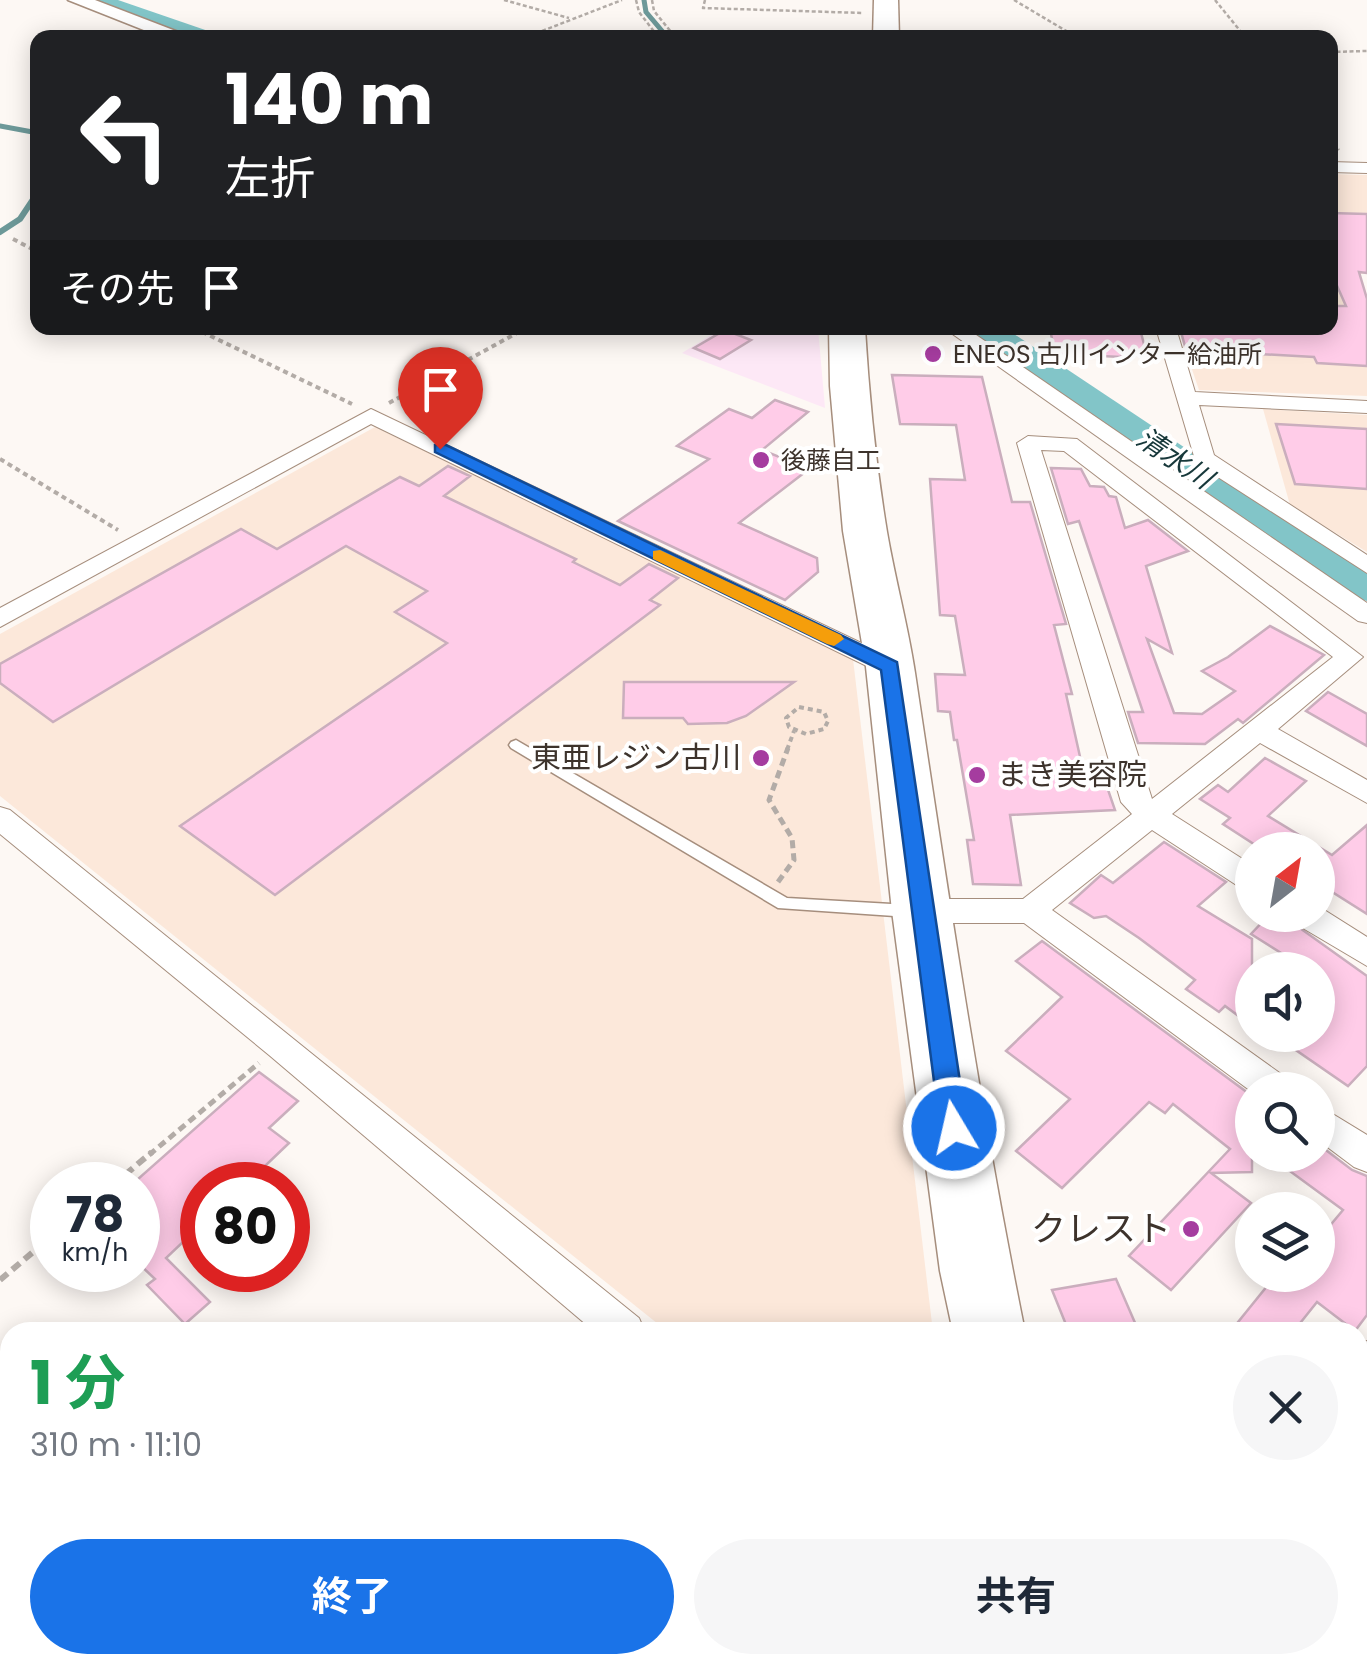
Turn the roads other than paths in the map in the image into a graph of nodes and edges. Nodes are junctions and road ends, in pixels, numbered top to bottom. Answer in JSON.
{"nodes":[{"id":1,"x":77,"y":0,"type":"edge"},
{"id":2,"x":161,"y":30,"type":"edge"},
{"id":3,"x":1338,"y":167,"type":"edge"},
{"id":4,"x":1367,"y":168,"type":"edge"},
{"id":5,"x":847,"y":335,"type":"edge"},
{"id":6,"x":964,"y":335,"type":"edge"},
{"id":7,"x":1168,"y":335,"type":"edge"},
{"id":8,"x":1187,"y":398,"type":"junction"},
{"id":9,"x":1367,"y":406,"type":"edge"},
{"id":10,"x":1367,"y":566,"type":"edge"},
{"id":11,"x":1367,"y":615,"type":"edge"},
{"id":12,"x":0,"y":619,"type":"edge"},
{"id":13,"x":890,"y":667,"type":"junction"},
{"id":14,"x":1258,"y":730,"type":"junction"},
{"id":15,"x":516,"y":745,"type":"dead end"},
{"id":16,"x":1367,"y":793,"type":"edge"},
{"id":17,"x":1152,"y":814,"type":"junction"},
{"id":18,"x":0,"y":818,"type":"edge"},
{"id":19,"x":1235,"y":869,"type":"edge"},
{"id":20,"x":922,"y":911,"type":"junction"},
{"id":21,"x":1030,"y":912,"type":"junction"},
{"id":22,"x":1334,"y":932,"type":"edge"},
{"id":23,"x":1367,"y":954,"type":"edge"},
{"id":24,"x":1251,"y":1072,"type":"edge"},
{"id":25,"x":1335,"y":1132,"type":"edge"},
{"id":26,"x":1367,"y":1156,"type":"edge"},
{"id":27,"x":613,"y":1322,"type":"edge"},
{"id":28,"x":987,"y":1322,"type":"edge"}],
"edges":[{"from":1,"to":2,"type":"street"},
{"from":3,"to":4,"type":"street"},
{"from":5,"to":13,"type":"highway"},
{"from":6,"to":11,"type":"street"},
{"from":7,"to":8,"type":"street"},
{"from":8,"to":9,"type":"street"},
{"from":8,"to":10,"type":"street"},
{"from":12,"to":13,"type":"street"},
{"from":13,"to":20,"type":"highway"},
{"from":14,"to":16,"type":"street"},
{"from":14,"to":17,"type":"street"},
{"from":14,"to":17,"type":"street"},
{"from":15,"to":20,"type":"lane"},
{"from":17,"to":19,"type":"street"},
{"from":17,"to":21,"type":"street"},
{"from":18,"to":27,"type":"street"},
{"from":20,"to":21,"type":"street"},
{"from":20,"to":28,"type":"highway"},
{"from":21,"to":24,"type":"street"},
{"from":22,"to":23,"type":"street"},
{"from":25,"to":26,"type":"street"}]}
